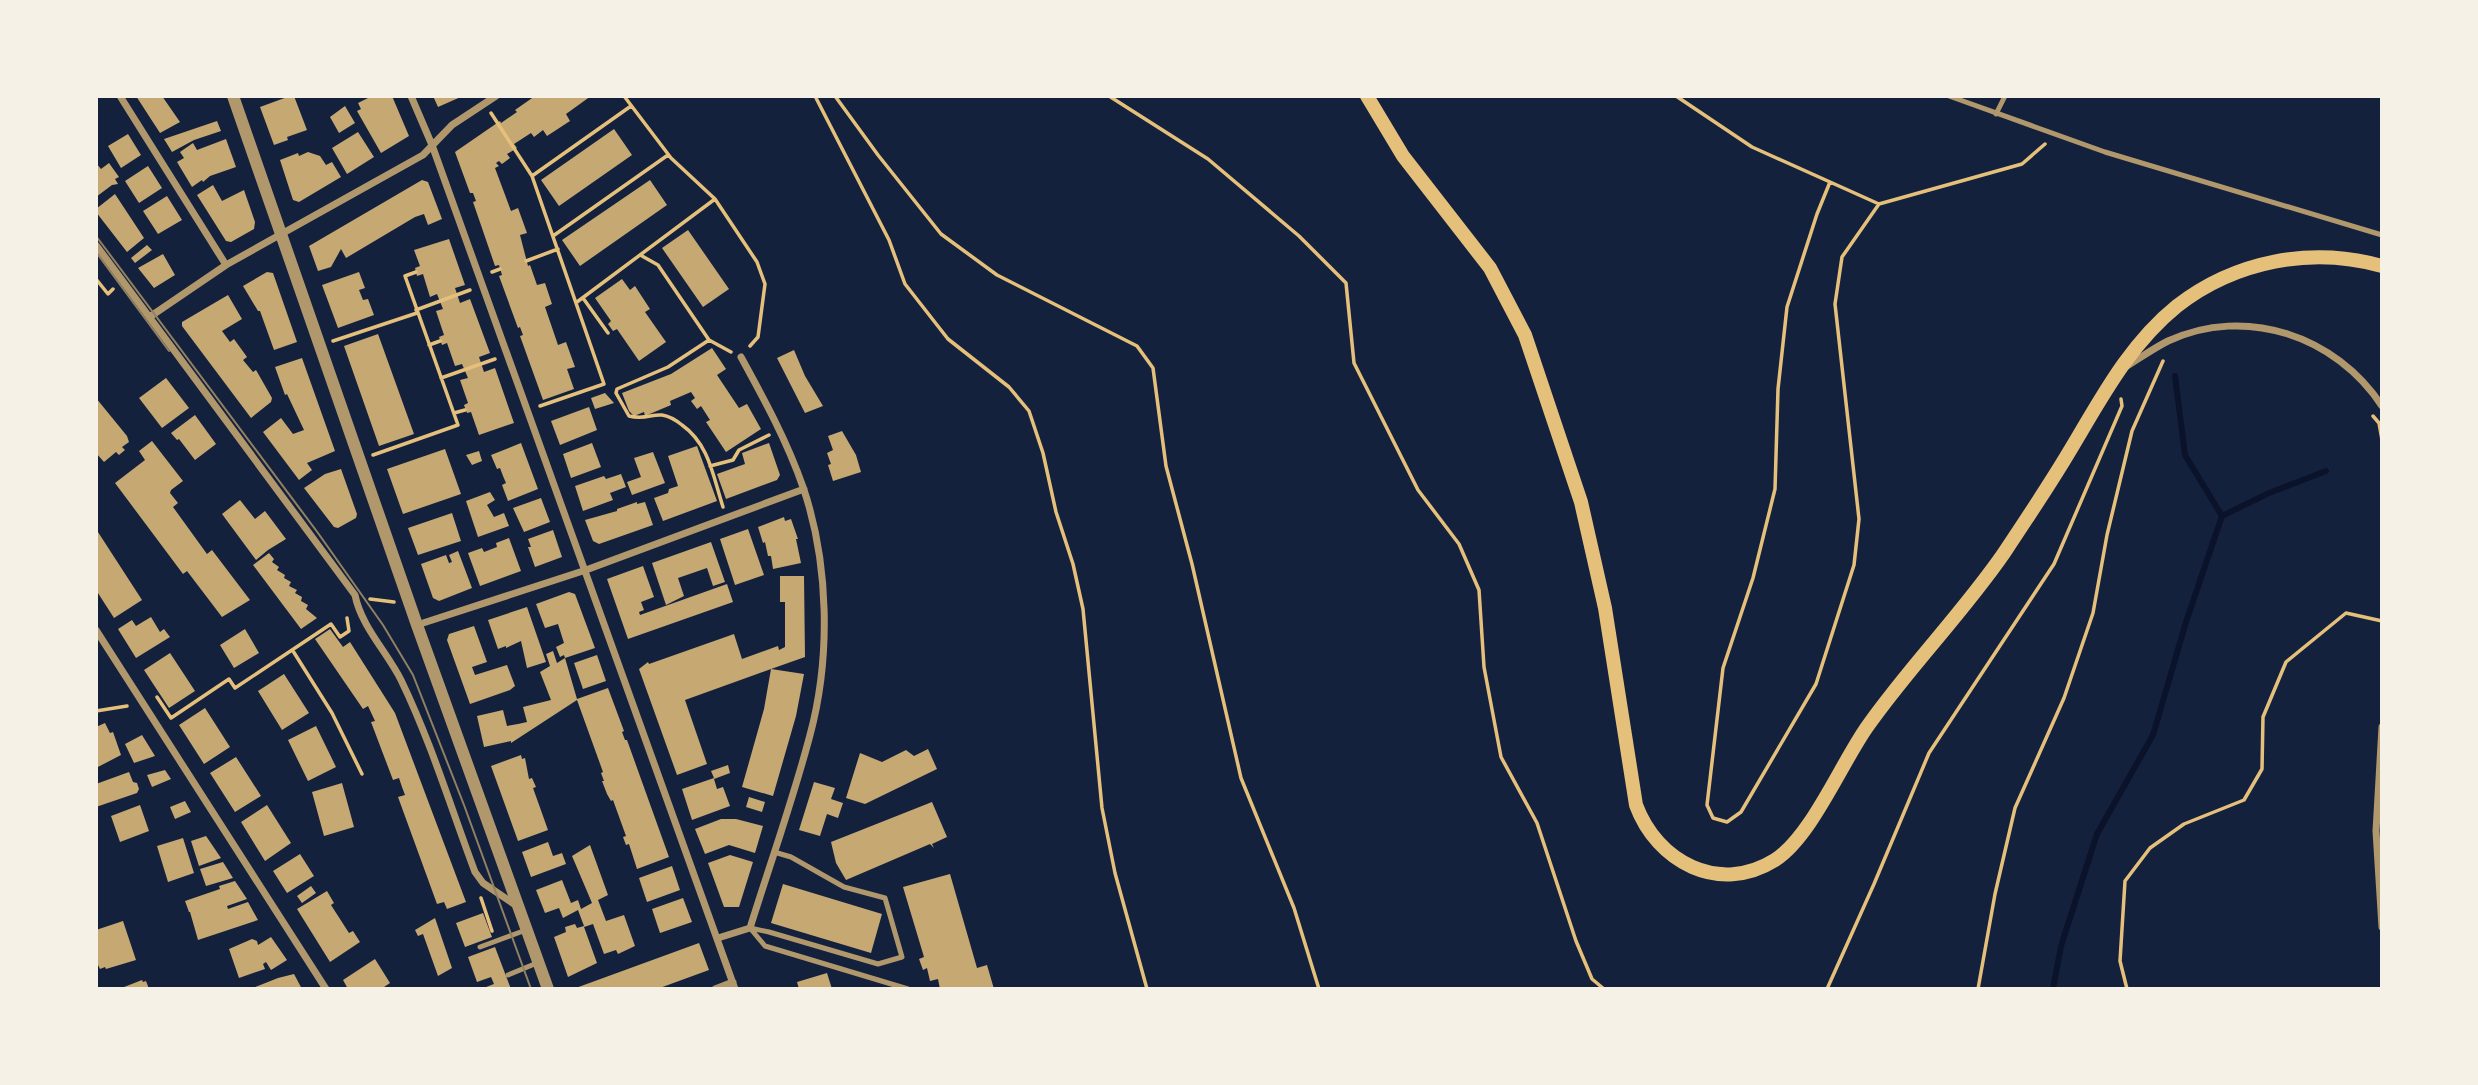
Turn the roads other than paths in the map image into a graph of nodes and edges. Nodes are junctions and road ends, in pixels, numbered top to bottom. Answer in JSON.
{"nodes":[{"id":1,"x":120,"y":96,"type":"edge"},
{"id":2,"x":233,"y":96,"type":"edge"},
{"id":3,"x":411,"y":96,"type":"edge"},
{"id":4,"x":496,"y":96,"type":"edge"},
{"id":5,"x":1367,"y":96,"type":"edge"},
{"id":6,"x":1949,"y":96,"type":"edge"},
{"id":7,"x":2005,"y":96,"type":"edge"},
{"id":8,"x":1996,"y":114,"type":"junction"},
{"id":9,"x":432,"y":145,"type":"junction"},
{"id":10,"x":281,"y":234,"type":"junction"},
{"id":11,"x":2382,"y":235,"type":"edge"},
{"id":12,"x":96,"y":245,"type":"edge"},
{"id":13,"x":226,"y":265,"type":"junction"},
{"id":14,"x":2382,"y":266,"type":"edge"},
{"id":15,"x":151,"y":316,"type":"junction"},
{"id":16,"x":741,"y":357,"type":"road end"},
{"id":17,"x":2117,"y":372,"type":"junction"},
{"id":18,"x":2382,"y":406,"type":"edge"},
{"id":19,"x":804,"y":489,"type":"junction"},
{"id":20,"x":586,"y":570,"type":"junction"},
{"id":21,"x":417,"y":625,"type":"junction"},
{"id":22,"x":96,"y":630,"type":"edge"},
{"id":23,"x":2382,"y":727,"type":"edge"},
{"id":24,"x":774,"y":852,"type":"junction"},
{"id":25,"x":518,"y":907,"type":"junction"},
{"id":26,"x":2382,"y":927,"type":"edge"},
{"id":27,"x":750,"y":928,"type":"junction"},
{"id":28,"x":526,"y":930,"type":"junction"},
{"id":29,"x":718,"y":938,"type":"junction"},
{"id":30,"x":480,"y":947,"type":"dead end"},
{"id":31,"x":538,"y":963,"type":"junction"},
{"id":32,"x":508,"y":975,"type":"dead end"},
{"id":33,"x":734,"y":986,"type":"edge"},
{"id":34,"x":326,"y":989,"type":"edge"},
{"id":35,"x":548,"y":989,"type":"edge"},
{"id":36,"x":715,"y":989,"type":"edge"},
{"id":37,"x":908,"y":989,"type":"edge"}],
"edges":[{"from":1,"to":13,"type":"street"},
{"from":2,"to":10,"type":"street"},
{"from":3,"to":9,"type":"street"},
{"from":4,"to":9,"type":"street"},
{"from":5,"to":17,"type":"main road"},
{"from":6,"to":8,"type":"lane"},
{"from":7,"to":8,"type":"lane"},
{"from":8,"to":11,"type":"lane"},
{"from":9,"to":10,"type":"street"},
{"from":9,"to":20,"type":"street"},
{"from":10,"to":13,"type":"street"},
{"from":10,"to":21,"type":"street"},
{"from":12,"to":15,"type":"street"},
{"from":13,"to":15,"type":"street"},
{"from":14,"to":17,"type":"main road"},
{"from":15,"to":25,"type":"street"},
{"from":16,"to":19,"type":"street"},
{"from":17,"to":18,"type":"street"},
{"from":19,"to":20,"type":"street"},
{"from":19,"to":24,"type":"street"},
{"from":20,"to":21,"type":"street"},
{"from":20,"to":29,"type":"street"},
{"from":21,"to":25,"type":"street"},
{"from":22,"to":34,"type":"street"},
{"from":23,"to":26,"type":"street"},
{"from":24,"to":27,"type":"street"},
{"from":24,"to":27,"type":"lane"},
{"from":25,"to":28,"type":"street"},
{"from":27,"to":29,"type":"street"},
{"from":27,"to":37,"type":"lane"},
{"from":28,"to":30,"type":"lane"},
{"from":28,"to":31,"type":"street"},
{"from":29,"to":33,"type":"street"},
{"from":31,"to":32,"type":"lane"},
{"from":31,"to":35,"type":"street"},
{"from":33,"to":36,"type":"street"}]}
